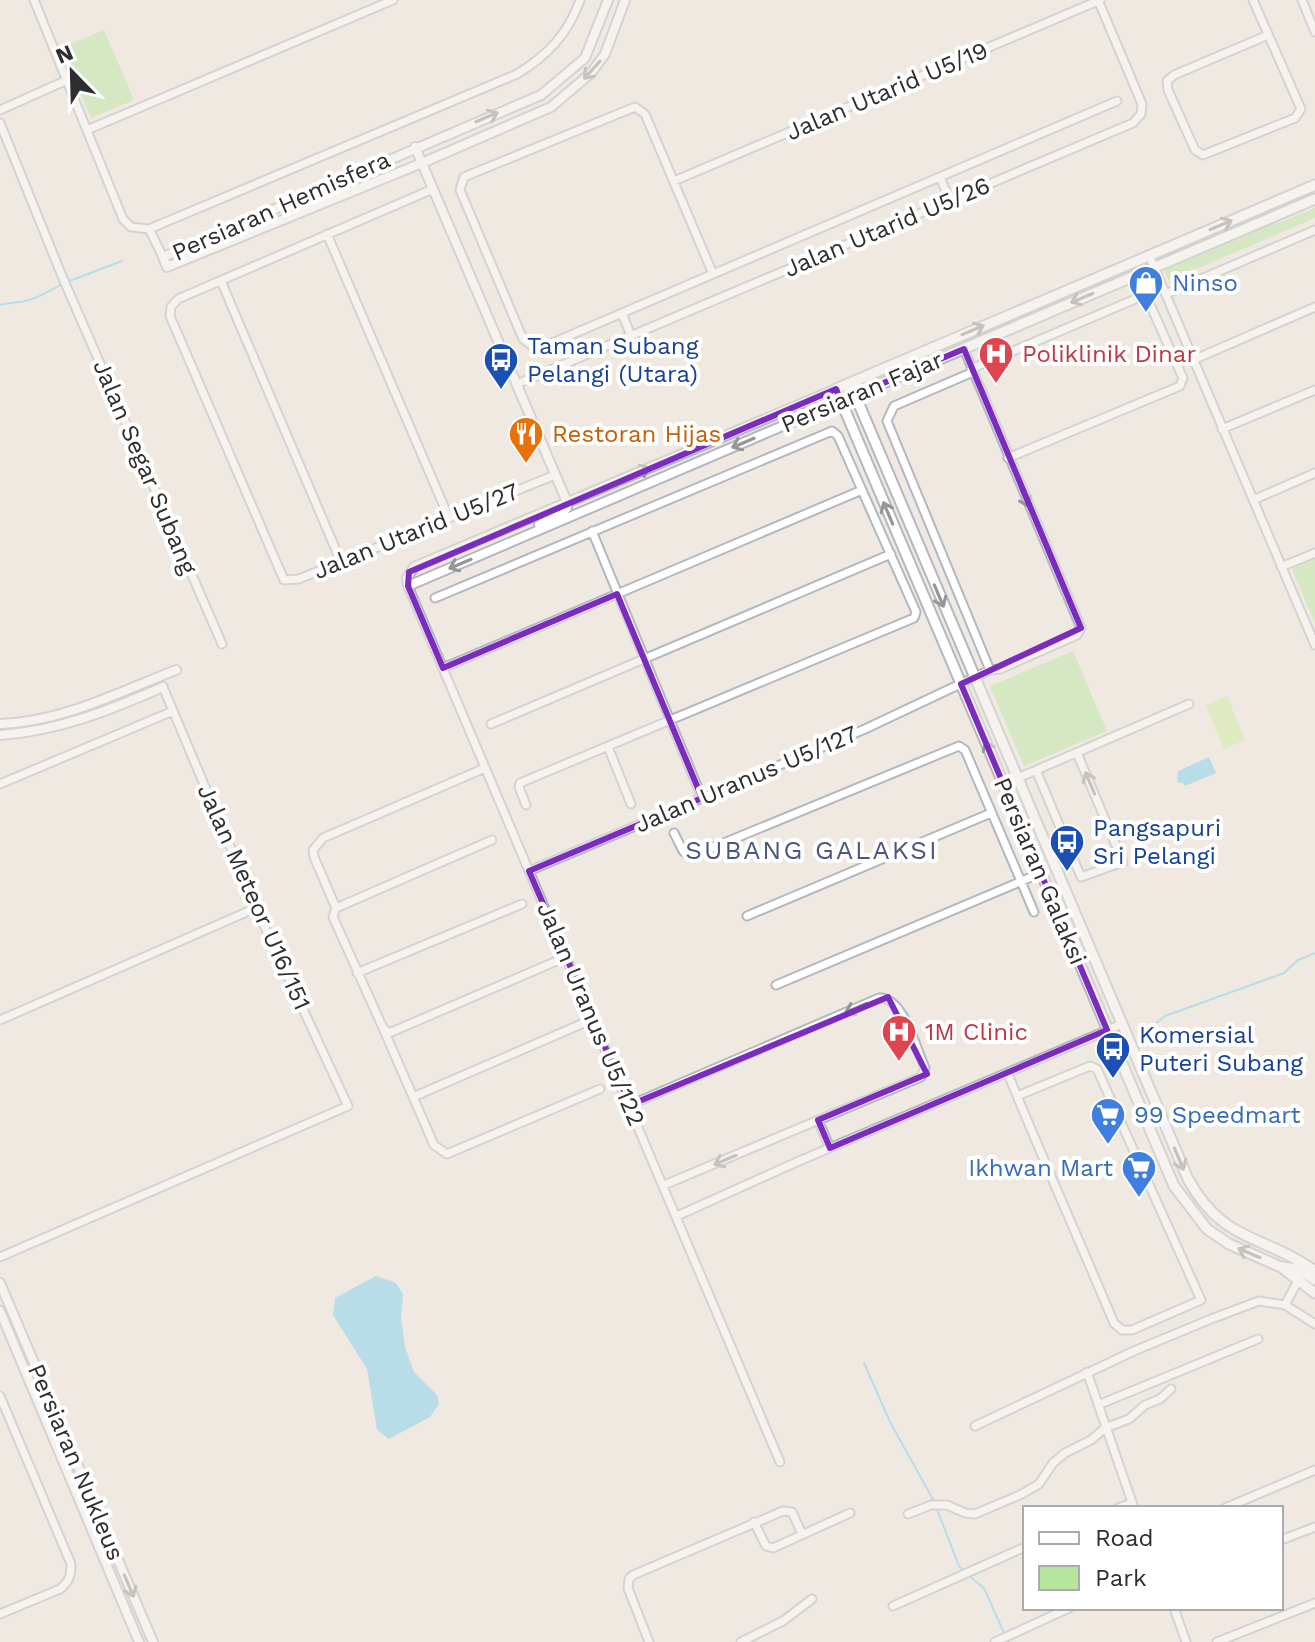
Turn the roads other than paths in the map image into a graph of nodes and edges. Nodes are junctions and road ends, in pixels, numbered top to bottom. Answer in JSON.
{"nodes":[{"id":1,"x":34,"y":0,"type":"edge"},
{"id":2,"x":393,"y":0,"type":"edge"},
{"id":3,"x":580,"y":0,"type":"edge"},
{"id":4,"x":608,"y":0,"type":"edge"},
{"id":5,"x":625,"y":0,"type":"edge"},
{"id":6,"x":1099,"y":0,"type":"edge"},
{"id":7,"x":1253,"y":0,"type":"edge"},
{"id":8,"x":1304,"y":1,"type":"edge"},
{"id":9,"x":1315,"y":32,"type":"edge"},
{"id":10,"x":1268,"y":35,"type":"junction"},
{"id":11,"x":67,"y":80,"type":"junction"},
{"id":12,"x":1117,"y":101,"type":"dead end"},
{"id":13,"x":0,"y":110,"type":"edge"},
{"id":14,"x":0,"y":123,"type":"edge"},
{"id":15,"x":87,"y":130,"type":"junction"},
{"id":16,"x":415,"y":147,"type":"junction"},
{"id":17,"x":422,"y":163,"type":"junction"},
{"id":18,"x":940,"y":177,"type":"junction"},
{"id":19,"x":674,"y":181,"type":"junction"},
{"id":20,"x":1315,"y":185,"type":"edge"},
{"id":21,"x":433,"y":189,"type":"junction"},
{"id":22,"x":1315,"y":199,"type":"edge"},
{"id":23,"x":950,"y":201,"type":"junction"},
{"id":24,"x":149,"y":229,"type":"junction"},
{"id":25,"x":1315,"y":230,"type":"edge"},
{"id":26,"x":327,"y":234,"type":"junction"},
{"id":27,"x":1149,"y":255,"type":"junction"},
{"id":28,"x":163,"y":257,"type":"junction"},
{"id":29,"x":1154,"y":267,"type":"junction"},
{"id":30,"x":713,"y":274,"type":"junction"},
{"id":31,"x":221,"y":281,"type":"junction"},
{"id":32,"x":1166,"y":294,"type":"junction"},
{"id":33,"x":1315,"y":307,"type":"edge"},
{"id":34,"x":622,"y":313,"type":"junction"},
{"id":35,"x":631,"y":336,"type":"junction"},
{"id":36,"x":964,"y":349,"type":"junction"},
{"id":37,"x":1193,"y":360,"type":"junction"},
{"id":38,"x":972,"y":371,"type":"junction"},
{"id":39,"x":850,"y":383,"type":"junction"},
{"id":40,"x":517,"y":384,"type":"junction"},
{"id":41,"x":836,"y":389,"type":"junction"},
{"id":42,"x":1315,"y":390,"type":"edge"},
{"id":43,"x":855,"y":395,"type":"junction"},
{"id":44,"x":841,"y":401,"type":"junction"},
{"id":45,"x":1222,"y":429,"type":"junction"},
{"id":46,"x":1008,"y":458,"type":"junction"},
{"id":47,"x":1315,"y":473,"type":"edge"},
{"id":48,"x":555,"y":475,"type":"junction"},
{"id":49,"x":661,"y":478,"type":"junction"},
{"id":50,"x":862,"y":490,"type":"junction"},
{"id":51,"x":1253,"y":500,"type":"junction"},
{"id":52,"x":567,"y":502,"type":"junction"},
{"id":53,"x":449,"y":518,"type":"junction"},
{"id":54,"x":592,"y":531,"type":"junction"},
{"id":55,"x":488,"y":552,"type":"junction"},
{"id":56,"x":1315,"y":553,"type":"edge"},
{"id":57,"x":891,"y":554,"type":"junction"},
{"id":58,"x":341,"y":562,"type":"junction"},
{"id":59,"x":1281,"y":567,"type":"junction"},
{"id":60,"x":408,"y":586,"type":"junction"},
{"id":61,"x":617,"y":594,"type":"junction"},
{"id":62,"x":435,"y":598,"type":"dead end"},
{"id":63,"x":222,"y":644,"type":"dead end"},
{"id":64,"x":1315,"y":645,"type":"edge"},
{"id":65,"x":644,"y":659,"type":"junction"},
{"id":66,"x":443,"y":668,"type":"junction"},
{"id":67,"x":176,"y":670,"type":"dead end"},
{"id":68,"x":990,"y":670,"type":"junction"},
{"id":69,"x":973,"y":678,"type":"junction"},
{"id":70,"x":960,"y":683,"type":"junction"},
{"id":71,"x":163,"y":687,"type":"joint"},
{"id":72,"x":1189,"y":704,"type":"dead end"},
{"id":73,"x":173,"y":711,"type":"junction"},
{"id":74,"x":670,"y":721,"type":"junction"},
{"id":75,"x":0,"y":724,"type":"edge"},
{"id":76,"x":491,"y":724,"type":"dead end"},
{"id":77,"x":0,"y":735,"type":"edge"},
{"id":78,"x":608,"y":747,"type":"junction"},
{"id":79,"x":1077,"y":753,"type":"junction"},
{"id":80,"x":485,"y":768,"type":"junction"},
{"id":81,"x":1036,"y":770,"type":"junction"},
{"id":82,"x":1018,"y":778,"type":"junction"},
{"id":83,"x":0,"y":784,"type":"edge"},
{"id":84,"x":1004,"y":784,"type":"junction"},
{"id":85,"x":702,"y":798,"type":"junction"},
{"id":86,"x":631,"y":804,"type":"dead end"},
{"id":87,"x":526,"y":805,"type":"dead end"},
{"id":88,"x":991,"y":813,"type":"junction"},
{"id":89,"x":674,"y":833,"type":"dead end"},
{"id":90,"x":492,"y":840,"type":"dead end"},
{"id":91,"x":529,"y":871,"type":"junction"},
{"id":92,"x":1041,"y":873,"type":"junction"},
{"id":93,"x":1020,"y":882,"type":"junction"},
{"id":94,"x":522,"y":904,"type":"dead end"},
{"id":95,"x":256,"y":908,"type":"junction"},
{"id":96,"x":336,"y":908,"type":"junction"},
{"id":97,"x":1034,"y":912,"type":"dead end"},
{"id":98,"x":747,"y":916,"type":"dead end"},
{"id":99,"x":566,"y":957,"type":"junction"},
{"id":100,"x":357,"y":973,"type":"junction"},
{"id":101,"x":776,"y":985,"type":"dead end"},
{"id":102,"x":593,"y":1019,"type":"junction"},
{"id":103,"x":0,"y":1020,"type":"edge"},
{"id":104,"x":1122,"y":1024,"type":"junction"},
{"id":105,"x":386,"y":1030,"type":"junction"},
{"id":106,"x":1107,"y":1030,"type":"junction"},
{"id":107,"x":1008,"y":1074,"type":"junction"},
{"id":108,"x":600,"y":1089,"type":"dead end"},
{"id":109,"x":1017,"y":1096,"type":"junction"},
{"id":110,"x":413,"y":1097,"type":"junction"},
{"id":111,"x":630,"y":1105,"type":"junction"},
{"id":112,"x":818,"y":1120,"type":"junction"},
{"id":113,"x":830,"y":1148,"type":"junction"},
{"id":114,"x":664,"y":1185,"type":"junction"},
{"id":115,"x":677,"y":1216,"type":"junction"},
{"id":116,"x":0,"y":1257,"type":"edge"},
{"id":117,"x":1281,"y":1267,"type":"junction"},
{"id":118,"x":1315,"y":1271,"type":"edge"},
{"id":119,"x":1299,"y":1279,"type":"junction"},
{"id":120,"x":1315,"y":1280,"type":"edge"},
{"id":121,"x":0,"y":1283,"type":"edge"},
{"id":122,"x":1315,"y":1293,"type":"edge"},
{"id":123,"x":3,"y":1298,"type":"edge"},
{"id":124,"x":1285,"y":1305,"type":"junction"},
{"id":125,"x":11,"y":1310,"type":"junction"},
{"id":126,"x":0,"y":1313,"type":"edge"},
{"id":127,"x":1148,"y":1323,"type":"junction"},
{"id":128,"x":1315,"y":1324,"type":"edge"},
{"id":129,"x":1258,"y":1339,"type":"dead end"},
{"id":130,"x":1156,"y":1342,"type":"junction"},
{"id":131,"x":1087,"y":1372,"type":"junction"},
{"id":132,"x":1171,"y":1389,"type":"dead end"},
{"id":133,"x":0,"y":1396,"type":"edge"},
{"id":134,"x":1098,"y":1405,"type":"junction"},
{"id":135,"x":975,"y":1426,"type":"dead end"},
{"id":136,"x":1105,"y":1428,"type":"junction"},
{"id":137,"x":780,"y":1462,"type":"dead end"},
{"id":138,"x":1315,"y":1470,"type":"edge"},
{"id":139,"x":1133,"y":1505,"type":"edge"},
{"id":140,"x":1230,"y":1506,"type":"edge"},
{"id":141,"x":850,"y":1513,"type":"dead end"},
{"id":142,"x":908,"y":1514,"type":"dead end"},
{"id":143,"x":754,"y":1522,"type":"junction"},
{"id":144,"x":1315,"y":1527,"type":"edge"},
{"id":145,"x":802,"y":1534,"type":"junction"},
{"id":146,"x":1283,"y":1539,"type":"edge"},
{"id":147,"x":1023,"y":1548,"type":"edge"},
{"id":148,"x":812,"y":1599,"type":"dead end"},
{"id":149,"x":1315,"y":1603,"type":"edge"},
{"id":150,"x":893,"y":1606,"type":"dead end"},
{"id":151,"x":1065,"y":1610,"type":"edge"},
{"id":152,"x":1175,"y":1610,"type":"edge"},
{"id":153,"x":0,"y":1614,"type":"edge"},
{"id":154,"x":999,"y":1640,"type":"edge"},
{"id":155,"x":139,"y":1642,"type":"edge"},
{"id":156,"x":153,"y":1642,"type":"edge"},
{"id":157,"x":649,"y":1642,"type":"edge"},
{"id":158,"x":741,"y":1642,"type":"edge"},
{"id":159,"x":1185,"y":1642,"type":"edge"},
{"id":160,"x":1217,"y":1642,"type":"edge"}],
"edges":[{"from":1,"to":11,"type":"street"},
{"from":2,"to":15,"type":"street"},
{"from":3,"to":24,"type":"street"},
{"from":16,"to":4,"type":"street","name":"Persiaran Hemisfera","one_way":true},
{"from":5,"to":17,"type":"street","name":"Persiaran Hemisfera","one_way":true},
{"from":6,"to":19,"type":"street","name":"Jalan Utarid U5/19"},
{"from":6,"to":23,"type":"street","name":"Jalan Utarid U5/26"},
{"from":7,"to":10,"type":"street"},
{"from":8,"to":9,"type":"street"},
{"from":10,"to":10,"type":"street"},
{"from":11,"to":13,"type":"street"},
{"from":11,"to":15,"type":"street"},
{"from":12,"to":18,"type":"street"},
{"from":14,"to":63,"type":"street","name":"Jalan Segar Subang"},
{"from":15,"to":24,"type":"street"},
{"from":16,"to":17,"type":"street"},
{"from":16,"to":28,"type":"street","name":"Persiaran Hemisfera"},
{"from":17,"to":21,"type":"street"},
{"from":17,"to":28,"type":"street","name":"Persiaran Hemisfera"},
{"from":18,"to":23,"type":"street"},
{"from":18,"to":30,"type":"street"},
{"from":19,"to":30,"type":"street"},
{"from":19,"to":34,"type":"street"},
{"from":27,"to":20,"type":"main road","name":"Persiaran Fajar","one_way":true},
{"from":21,"to":26,"type":"street"},
{"from":21,"to":40,"type":"street"},
{"from":22,"to":29,"type":"main road","name":"Persiaran Fajar"},
{"from":23,"to":35,"type":"street","name":"Jalan Utarid U5/26"},
{"from":24,"to":28,"type":"street"},
{"from":25,"to":32,"type":"street"},
{"from":26,"to":31,"type":"street"},
{"from":26,"to":53,"type":"street"},
{"from":27,"to":29,"type":"street"},
{"from":39,"to":27,"type":"main road","name":"Persiaran Fajar","one_way":true},
{"from":29,"to":32,"type":"street"},
{"from":29,"to":36,"type":"main road","name":"Persiaran Fajar","one_way":true},
{"from":30,"to":34,"type":"street"},
{"from":31,"to":58,"type":"street"},
{"from":31,"to":58,"type":"street","name":"Jalan Utarid U5/27"},
{"from":32,"to":37,"type":"street"},
{"from":33,"to":37,"type":"street"},
{"from":34,"to":35,"type":"street"},
{"from":35,"to":40,"type":"street","name":"Jalan Utarid U5/26"},
{"from":36,"to":38,"type":"street"},
{"from":36,"to":43,"type":"main road","name":"Persiaran Fajar"},
{"from":37,"to":45,"type":"street"},
{"from":38,"to":46,"type":"street"},
{"from":38,"to":46,"type":"street"},
{"from":38,"to":68,"type":"street"},
{"from":39,"to":41,"type":"main road","name":"Persiaran Fajar"},
{"from":39,"to":43,"type":"main road","name":"Persiaran Galaksi"},
{"from":40,"to":48,"type":"street"},
{"from":41,"to":44,"type":"main road","name":"Persiaran Galaksi"},
{"from":52,"to":41,"type":"street","name":"Persiaran Fajar","one_way":true},
{"from":42,"to":45,"type":"street"},
{"from":43,"to":44,"type":"main road","name":"Persiaran Fajar"},
{"from":43,"to":69,"type":"main road","name":"Persiaran Galaksi","one_way":true},
{"from":44,"to":49,"type":"street","name":"Persiaran Fajar","one_way":true},
{"from":70,"to":44,"type":"main road","name":"Persiaran Galaksi","one_way":true},
{"from":45,"to":51,"type":"street"},
{"from":46,"to":68,"type":"street","name":"Jalan Uranus U5/127","one_way":true},
{"from":47,"to":51,"type":"street"},
{"from":48,"to":52,"type":"street"},
{"from":48,"to":53,"type":"street","name":"Jalan Utarid U5/27"},
{"from":49,"to":52,"type":"street"},
{"from":49,"to":55,"type":"street","name":"Persiaran Fajar"},
{"from":50,"to":54,"type":"street"},
{"from":50,"to":57,"type":"street"},
{"from":50,"to":61,"type":"street"},
{"from":51,"to":59,"type":"street"},
{"from":52,"to":55,"type":"street"},
{"from":52,"to":60,"type":"street","name":"Persiaran Fajar"},
{"from":53,"to":58,"type":"street","name":"Jalan Utarid U5/27"},
{"from":54,"to":61,"type":"street"},
{"from":54,"to":62,"type":"street"},
{"from":55,"to":60,"type":"street","name":"Persiaran Fajar","one_way":true},
{"from":56,"to":59,"type":"street"},
{"from":57,"to":65,"type":"street"},
{"from":57,"to":74,"type":"street"},
{"from":59,"to":64,"type":"street"},
{"from":60,"to":66,"type":"street","name":"Jalan Uranus U5/122"},
{"from":61,"to":65,"type":"street"},
{"from":61,"to":66,"type":"street"},
{"from":65,"to":74,"type":"street"},
{"from":65,"to":76,"type":"street"},
{"from":66,"to":80,"type":"street","name":"Jalan Uranus U5/122"},
{"from":67,"to":75,"type":"street"},
{"from":68,"to":69,"type":"street","name":"Jalan Uranus U5/127"},
{"from":69,"to":70,"type":"street","name":"Jalan Uranus U5/127"},
{"from":69,"to":82,"type":"main road","name":"Persiaran Galaksi"},
{"from":84,"to":70,"type":"main road","name":"Persiaran Galaksi","one_way":true},
{"from":70,"to":85,"type":"street","name":"Jalan Uranus U5/127"},
{"from":71,"to":73,"type":"street","name":"Jalan Meteor U16/151"},
{"from":71,"to":77,"type":"street"},
{"from":72,"to":79,"type":"street"},
{"from":73,"to":83,"type":"street"},
{"from":73,"to":95,"type":"street","name":"Jalan Meteor U16/151"},
{"from":74,"to":78,"type":"street"},
{"from":74,"to":85,"type":"street"},
{"from":78,"to":86,"type":"street"},
{"from":78,"to":87,"type":"street"},
{"from":79,"to":81,"type":"street"},
{"from":81,"to":79,"type":"street","one_way":true},
{"from":80,"to":91,"type":"street","name":"Jalan Uranus U5/122"},
{"from":80,"to":96,"type":"street"},
{"from":81,"to":82,"type":"street"},
{"from":82,"to":84,"type":"street"},
{"from":82,"to":104,"type":"main road","name":"Persiaran Galaksi"},
{"from":84,"to":92,"type":"main road","name":"Persiaran Galaksi"},
{"from":85,"to":91,"type":"street","name":"Jalan Uranus U5/127"},
{"from":88,"to":89,"type":"street"},
{"from":88,"to":93,"type":"street"},
{"from":88,"to":98,"type":"street"},
{"from":90,"to":96,"type":"street"},
{"from":91,"to":99,"type":"street","name":"Jalan Uranus U5/122"},
{"from":92,"to":93,"type":"street"},
{"from":92,"to":106,"type":"main road","name":"Persiaran Galaksi"},
{"from":93,"to":97,"type":"street"},
{"from":93,"to":101,"type":"street"},
{"from":94,"to":100,"type":"street"},
{"from":95,"to":103,"type":"street"},
{"from":95,"to":116,"type":"street","name":"Jalan Meteor U16/151"},
{"from":96,"to":100,"type":"street"},
{"from":99,"to":102,"type":"street","name":"Jalan Uranus U5/122"},
{"from":99,"to":105,"type":"street"},
{"from":100,"to":105,"type":"street"},
{"from":102,"to":110,"type":"street"},
{"from":102,"to":111,"type":"street","name":"Jalan Uranus U5/122"},
{"from":104,"to":106,"type":"street"},
{"from":104,"to":118,"type":"main road","name":"Persiaran Galaksi","one_way":true},
{"from":105,"to":110,"type":"street"},
{"from":106,"to":107,"type":"street"},
{"from":117,"to":106,"type":"main road","name":"Persiaran Galaksi","one_way":true},
{"from":107,"to":109,"type":"street"},
{"from":107,"to":113,"type":"street"},
{"from":108,"to":110,"type":"street"},
{"from":109,"to":127,"type":"street"},
{"from":109,"to":127,"type":"street"},
{"from":112,"to":111,"type":"street","one_way":true},
{"from":111,"to":114,"type":"street","name":"Jalan Uranus U5/122"},
{"from":112,"to":113,"type":"street"},
{"from":112,"to":114,"type":"street","one_way":true},
{"from":113,"to":115,"type":"street"},
{"from":114,"to":115,"type":"street","name":"Jalan Uranus U5/122"},
{"from":115,"to":137,"type":"street","name":"Jalan Uranus U5/122"},
{"from":117,"to":119,"type":"main road","name":"Persiaran Galaksi"},
{"from":117,"to":120,"type":"main road"},
{"from":119,"to":122,"type":"main road","name":"Persiaran Galaksi"},
{"from":119,"to":124,"type":"street"},
{"from":121,"to":123,"type":"street","name":"Persiaran Nukleus"},
{"from":123,"to":125,"type":"street","name":"Persiaran Nukleus"},
{"from":124,"to":128,"type":"street"},
{"from":124,"to":130,"type":"street"},
{"from":125,"to":126,"type":"street"},
{"from":125,"to":156,"type":"street","name":"Persiaran Nukleus","one_way":true},
{"from":126,"to":155,"type":"street","name":"Persiaran Nukleus"},
{"from":127,"to":130,"type":"street"},
{"from":129,"to":134,"type":"street"},
{"from":130,"to":131,"type":"street"},
{"from":131,"to":134,"type":"street"},
{"from":131,"to":135,"type":"street"},
{"from":132,"to":136,"type":"street"},
{"from":133,"to":153,"type":"street"},
{"from":134,"to":136,"type":"street"},
{"from":136,"to":139,"type":"street"},
{"from":136,"to":142,"type":"street"},
{"from":138,"to":140,"type":"street"},
{"from":141,"to":145,"type":"street"},
{"from":143,"to":145,"type":"street"},
{"from":143,"to":145,"type":"street"},
{"from":143,"to":157,"type":"street"},
{"from":144,"to":146,"type":"street"},
{"from":147,"to":150,"type":"street"},
{"from":148,"to":158,"type":"street"},
{"from":149,"to":160,"type":"street"},
{"from":151,"to":154,"type":"street"},
{"from":152,"to":159,"type":"street"}]}
